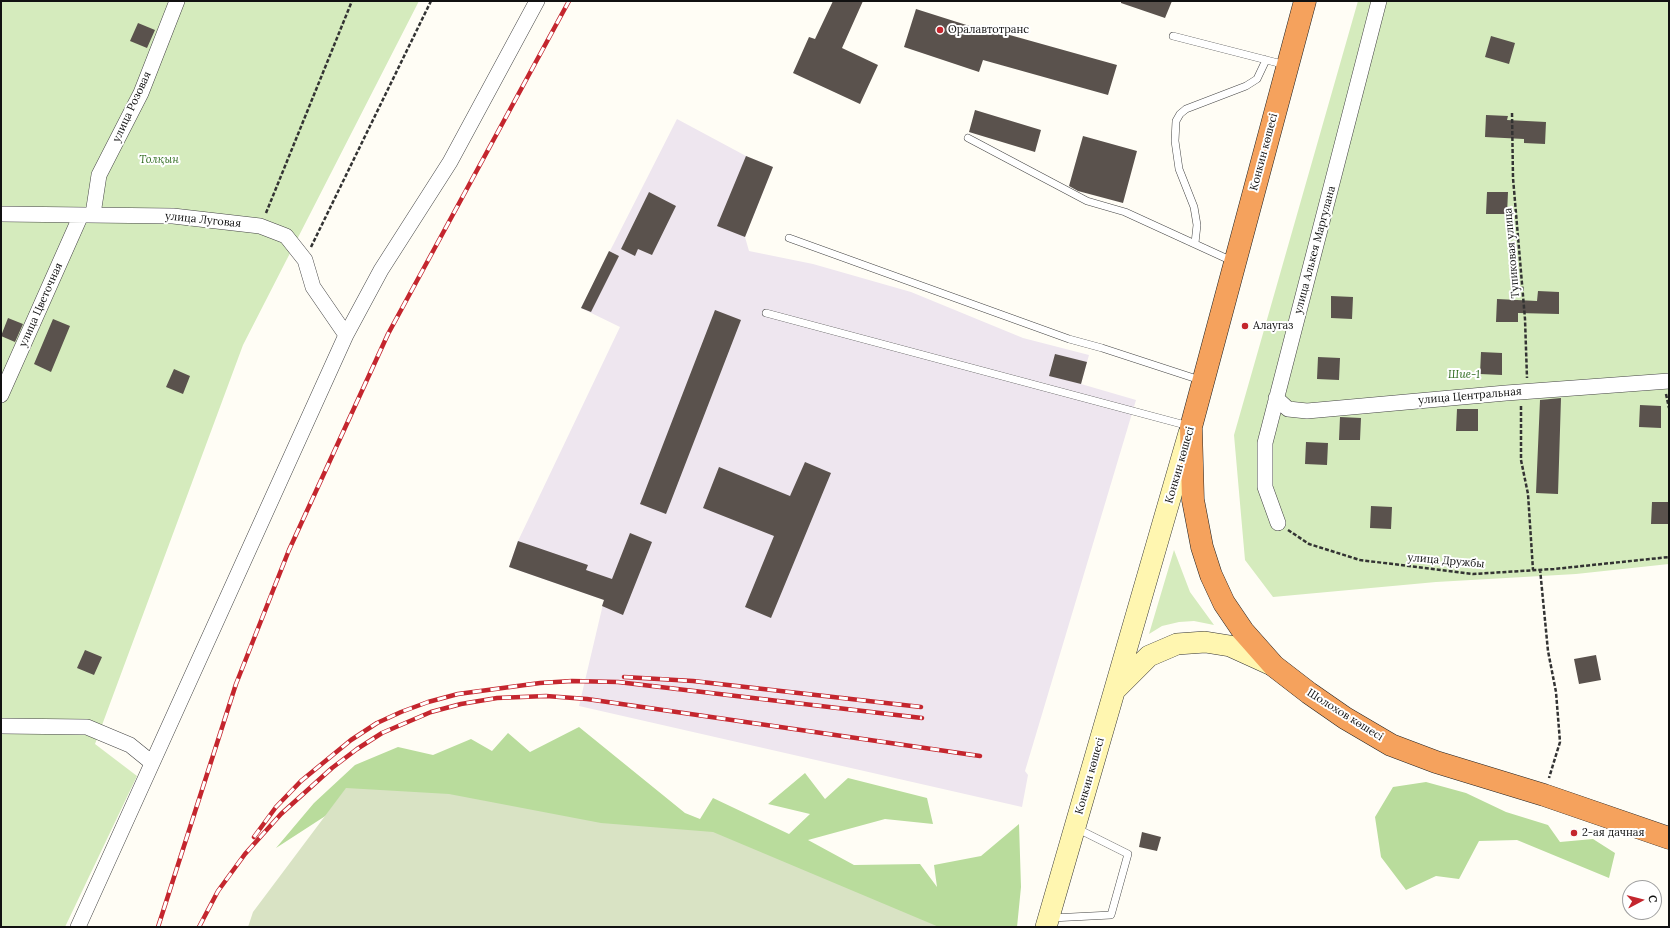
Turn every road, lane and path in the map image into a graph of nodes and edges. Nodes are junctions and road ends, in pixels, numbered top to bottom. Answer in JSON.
{"nodes":[{"id":1,"x":177,"y":1,"type":"edge"},
{"id":2,"x":352,"y":1,"type":"edge"},
{"id":3,"x":431,"y":1,"type":"edge"},
{"id":4,"x":537,"y":1,"type":"edge"},
{"id":5,"x":1305,"y":1,"type":"edge"},
{"id":6,"x":1379,"y":1,"type":"edge"},
{"id":7,"x":1173,"y":36,"type":"dead end"},
{"id":8,"x":1277,"y":62,"type":"junction"},
{"id":9,"x":1512,"y":113,"type":"dead end"},
{"id":10,"x":968,"y":138,"type":"dead end"},
{"id":11,"x":1,"y":214,"type":"edge"},
{"id":12,"x":87,"y":214,"type":"junction"},
{"id":13,"x":260,"y":226,"type":"junction"},
{"id":14,"x":789,"y":238,"type":"dead end"},
{"id":15,"x":1195,"y":243,"type":"junction"},
{"id":16,"x":305,"y":260,"type":"junction"},
{"id":17,"x":1234,"y":262,"type":"junction"},
{"id":18,"x":766,"y":313,"type":"dead end"},
{"id":19,"x":346,"y":335,"type":"junction"},
{"id":20,"x":1202,"y":381,"type":"junction"},
{"id":21,"x":1669,"y":381,"type":"edge"},
{"id":22,"x":1524,"y":391,"type":"junction"},
{"id":23,"x":1,"y":395,"type":"edge"},
{"id":24,"x":1276,"y":398,"type":"junction"},
{"id":25,"x":1191,"y":427,"type":"junction"},
{"id":26,"x":1278,"y":523,"type":"joint"},
{"id":27,"x":1669,"y":556,"type":"edge"},
{"id":28,"x":1533,"y":570,"type":"junction"},
{"id":29,"x":1540,"y":570,"type":"junction"},
{"id":30,"x":1274,"y":666,"type":"junction"},
{"id":31,"x":1115,"y":690,"type":"junction"},
{"id":32,"x":1,"y":726,"type":"edge"},
{"id":33,"x":151,"y":762,"type":"junction"},
{"id":34,"x":1544,"y":795,"type":"junction"},
{"id":35,"x":1075,"y":828,"type":"junction"},
{"id":36,"x":1669,"y":838,"type":"edge"},
{"id":37,"x":1048,"y":922,"type":"edge"},
{"id":38,"x":78,"y":927,"type":"edge"}],
"edges":[{"from":1,"to":12,"type":"street","name":"улица Розовая"},
{"from":2,"to":13,"type":"path"},
{"from":3,"to":16,"type":"path"},
{"from":4,"to":19,"type":"street"},
{"from":5,"to":8,"type":"highway","name":"Конкин көшесі"},
{"from":6,"to":24,"type":"street","name":"улица Алькея Маргулана"},
{"from":7,"to":8,"type":"lane"},
{"from":8,"to":15,"type":"lane"},
{"from":8,"to":17,"type":"highway","name":"Конкин көшесі"},
{"from":9,"to":22,"type":"path","name":"Тупиковая улица"},
{"from":10,"to":15,"type":"lane"},
{"from":11,"to":12,"type":"street","name":"улица Луговая"},
{"from":12,"to":13,"type":"street","name":"улица Луговая"},
{"from":12,"to":23,"type":"street","name":"улица Цветочная"},
{"from":13,"to":16,"type":"street","name":"улица Луговая"},
{"from":14,"to":20,"type":"lane"},
{"from":15,"to":17,"type":"lane"},
{"from":16,"to":19,"type":"street","name":"улица Луговая"},
{"from":17,"to":20,"type":"highway","name":"Конкин көшесі"},
{"from":18,"to":25,"type":"lane"},
{"from":19,"to":33,"type":"street"},
{"from":20,"to":25,"type":"highway","name":"Конкин көшесі"},
{"from":21,"to":22,"type":"street","name":"улица Центральная"},
{"from":22,"to":24,"type":"street","name":"улица Центральная"},
{"from":22,"to":28,"type":"path","name":"Тупиковая улица"},
{"from":24,"to":26,"type":"street","name":"улица Алькея Маргулана"},
{"from":25,"to":30,"type":"highway","name":"Шолохов көшесі"},
{"from":25,"to":31,"type":"main road","name":"Конкин көшесі"},
{"from":26,"to":28,"type":"path","name":"улица Дружбы"},
{"from":27,"to":29,"type":"path","name":"улица Дружбы"},
{"from":28,"to":29,"type":"path","name":"улица Дружбы"},
{"from":29,"to":34,"type":"path"},
{"from":30,"to":31,"type":"main road"},
{"from":30,"to":34,"type":"highway","name":"Шолохов көшесі"},
{"from":31,"to":35,"type":"main road","name":"Конкин көшесі"},
{"from":32,"to":33,"type":"street"},
{"from":33,"to":38,"type":"street"},
{"from":34,"to":36,"type":"highway","name":"Шолохов көшесі"},
{"from":35,"to":37,"type":"main road","name":"Конкин көшесі"},
{"from":35,"to":37,"type":"lane"}]}
